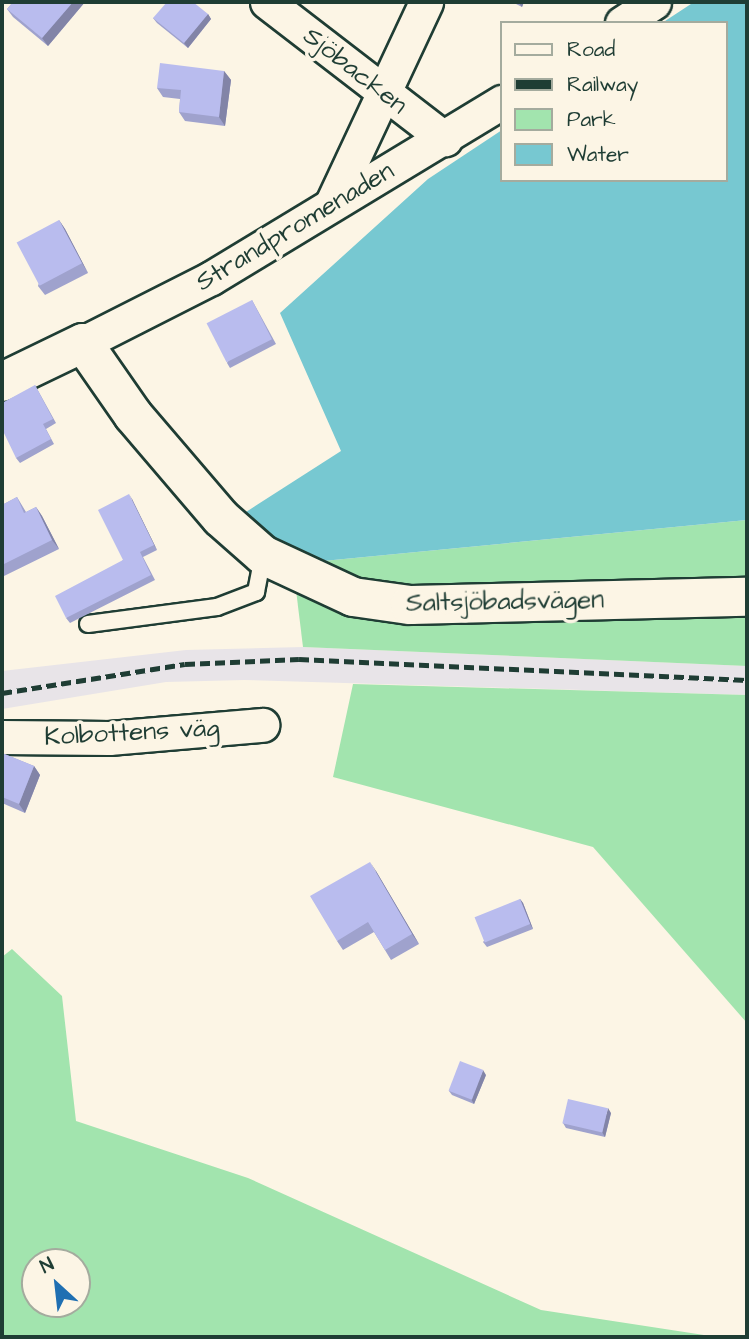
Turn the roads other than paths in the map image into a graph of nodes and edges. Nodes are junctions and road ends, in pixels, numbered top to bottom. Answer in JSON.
{"nodes":[{"id":1,"x":267,"y":2,"type":"edge"},
{"id":2,"x":426,"y":2,"type":"edge"},
{"id":3,"x":654,"y":2,"type":"edge"},
{"id":4,"x":625,"y":21,"type":"edge"},
{"id":5,"x":383,"y":94,"type":"junction"},
{"id":6,"x":500,"y":103,"type":"edge"},
{"id":7,"x":445,"y":139,"type":"junction"},
{"id":8,"x":332,"y":203,"type":"junction"},
{"id":9,"x":83,"y":343,"type":"junction"},
{"id":10,"x":2,"y":382,"type":"edge"},
{"id":11,"x":263,"y":555,"type":"junction"},
{"id":12,"x":747,"y":597,"type":"edge"},
{"id":13,"x":88,"y":624,"type":"dead end"},
{"id":14,"x":262,"y":725,"type":"dead end"},
{"id":15,"x":2,"y":737,"type":"edge"}],
"edges":[{"from":1,"to":5,"type":"street","name":"Sjöbacken"},
{"from":2,"to":5,"type":"street"},
{"from":3,"to":4,"type":"street"},
{"from":5,"to":7,"type":"street","name":"Sjöbacken"},
{"from":5,"to":8,"type":"street"},
{"from":6,"to":7,"type":"street","name":"Strandpromenaden"},
{"from":7,"to":8,"type":"street","name":"Strandpromenaden"},
{"from":8,"to":9,"type":"street","name":"Strandpromenaden"},
{"from":9,"to":10,"type":"street"},
{"from":9,"to":11,"type":"street","name":"Saltsjöbadsvägen"},
{"from":11,"to":12,"type":"street","name":"Saltsjöbadsvägen"},
{"from":11,"to":13,"type":"lane"},
{"from":14,"to":15,"type":"street","name":"Kolbottens väg"}]}
